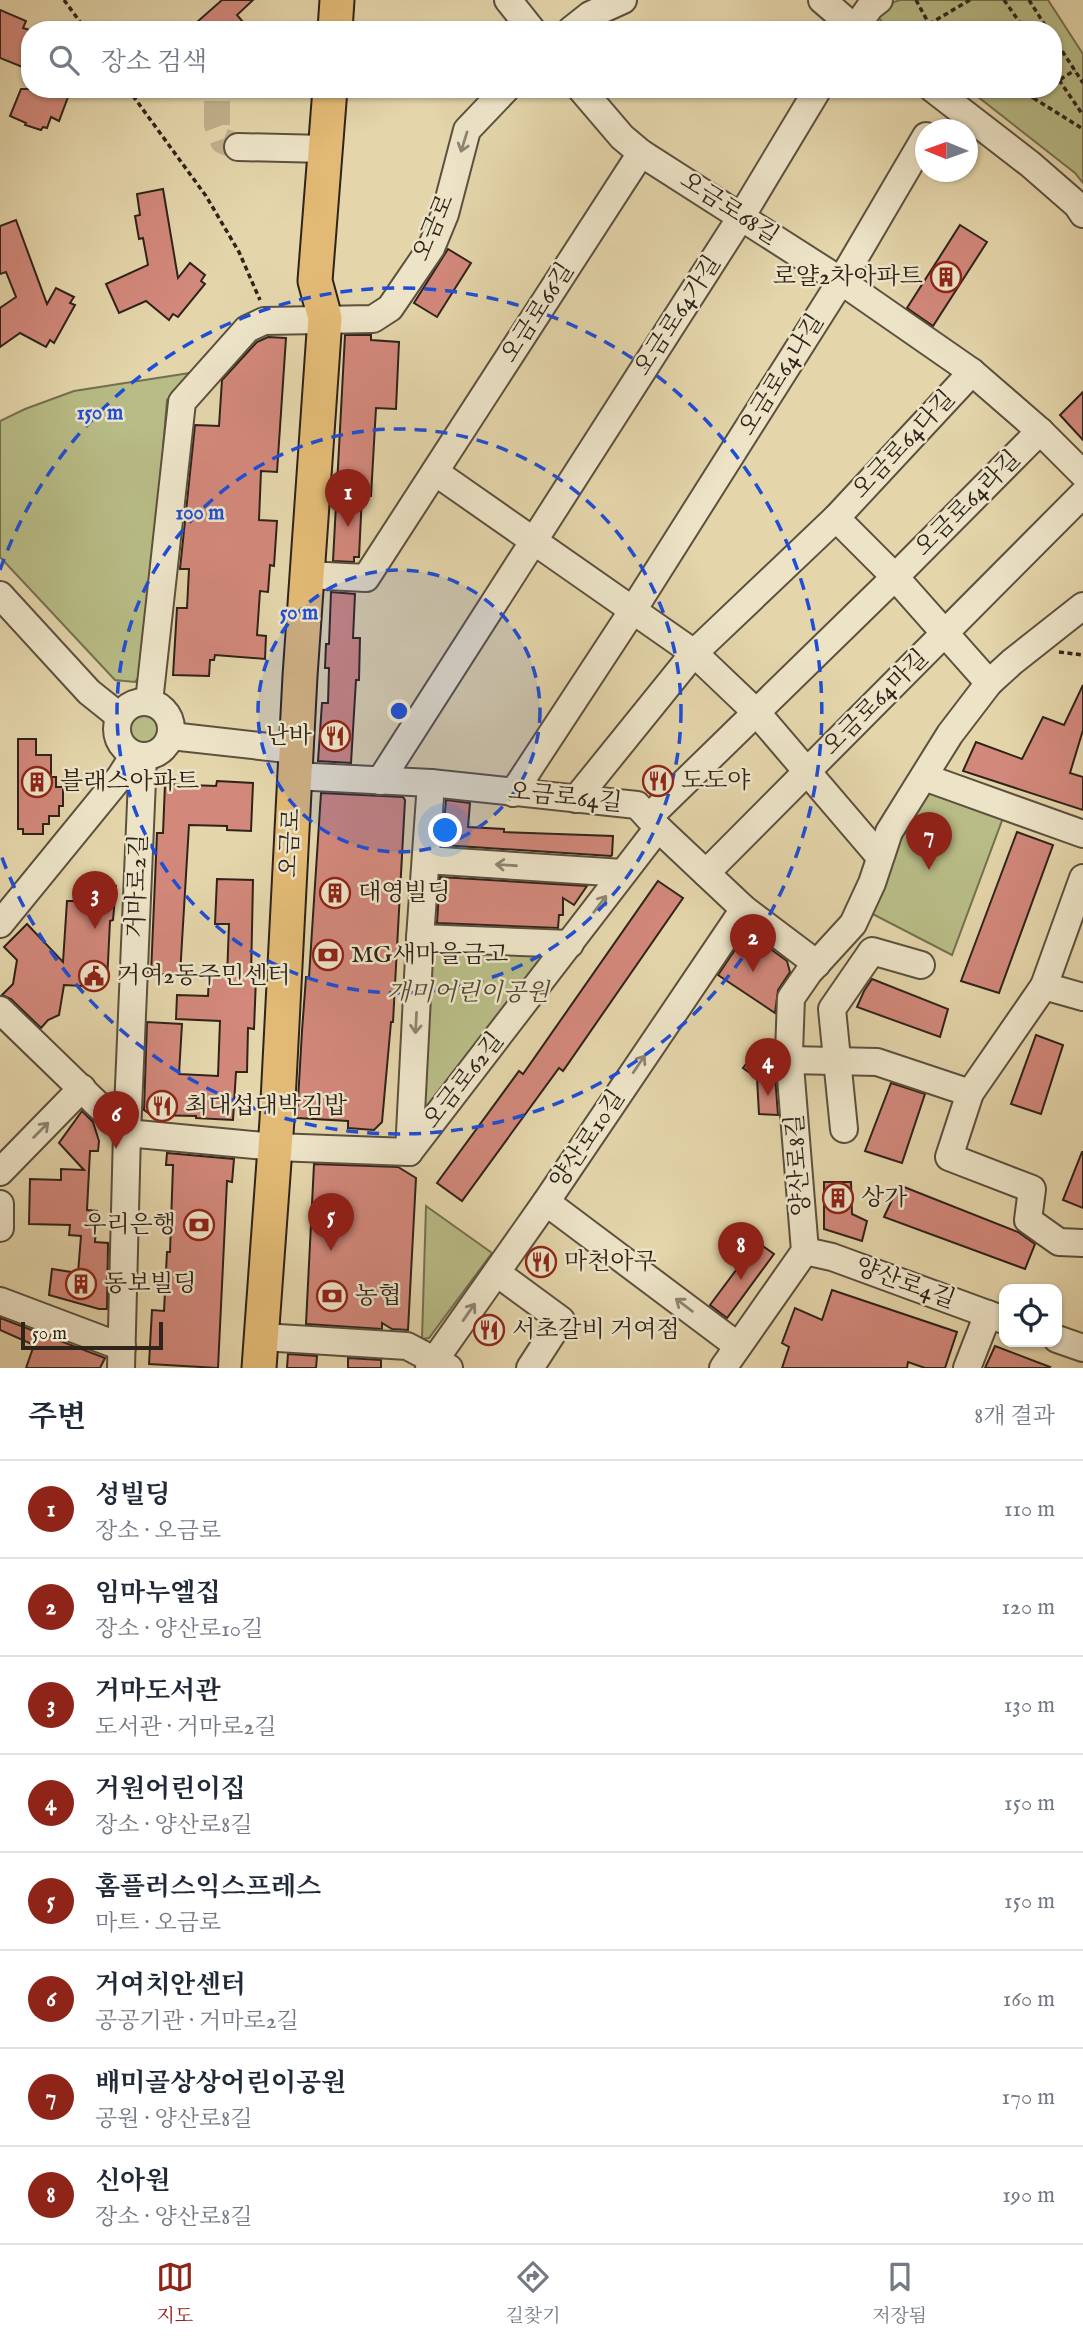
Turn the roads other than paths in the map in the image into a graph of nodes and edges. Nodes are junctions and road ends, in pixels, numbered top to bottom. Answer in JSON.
{"nodes":[{"id":1,"x":337,"y":0,"type":"edge"},
{"id":2,"x":508,"y":0,"type":"edge"},
{"id":3,"x":623,"y":0,"type":"edge"},
{"id":4,"x":822,"y":0,"type":"edge"},
{"id":5,"x":879,"y":0,"type":"edge"},
{"id":6,"x":336,"y":21,"type":"edge"},
{"id":7,"x":525,"y":21,"type":"edge"},
{"id":8,"x":582,"y":21,"type":"edge"},
{"id":9,"x":846,"y":21,"type":"edge"},
{"id":10,"x":860,"y":21,"type":"edge"},
{"id":11,"x":329,"y":98,"type":"edge"},
{"id":12,"x":497,"y":98,"type":"edge"},
{"id":13,"x":589,"y":98,"type":"edge"},
{"id":14,"x":813,"y":98,"type":"edge"},
{"id":15,"x":938,"y":98,"type":"edge"},
{"id":16,"x":943,"y":98,"type":"edge"},
{"id":17,"x":932,"y":119,"type":"edge"},
{"id":18,"x":237,"y":147,"type":"dead end"},
{"id":19,"x":325,"y":149,"type":"junction"},
{"id":20,"x":641,"y":153,"type":"junction"},
{"id":21,"x":915,"y":155,"type":"edge"},
{"id":22,"x":1083,"y":214,"type":"edge"},
{"id":23,"x":741,"y":217,"type":"junction"},
{"id":24,"x":841,"y":281,"type":"junction"},
{"id":25,"x":325,"y":318,"type":"junction"},
{"id":26,"x":972,"y":372,"type":"junction"},
{"id":27,"x":1040,"y":431,"type":"junction"},
{"id":28,"x":435,"y":472,"type":"junction"},
{"id":29,"x":1083,"y":474,"type":"edge"},
{"id":30,"x":1083,"y":494,"type":"edge"},
{"id":31,"x":836,"y":518,"type":"junction"},
{"id":32,"x":534,"y":540,"type":"junction"},
{"id":33,"x":307,"y":575,"type":"junction"},
{"id":34,"x":895,"y":577,"type":"junction"},
{"id":35,"x":2,"y":602,"type":"edge"},
{"id":36,"x":1083,"y":606,"type":"edge"},
{"id":37,"x":633,"y":610,"type":"junction"},
{"id":38,"x":945,"y":633,"type":"junction"},
{"id":39,"x":694,"y":653,"type":"junction"},
{"id":40,"x":989,"y":683,"type":"junction"},
{"id":41,"x":149,"y":702,"type":"junction"},
{"id":42,"x":757,"y":713,"type":"junction"},
{"id":43,"x":119,"y":716,"type":"junction"},
{"id":44,"x":171,"y":736,"type":"junction"},
{"id":45,"x":139,"y":756,"type":"junction"},
{"id":46,"x":295,"y":763,"type":"junction"},
{"id":47,"x":807,"y":772,"type":"junction"},
{"id":48,"x":924,"y":777,"type":"junction"},
{"id":49,"x":380,"y":781,"type":"junction"},
{"id":50,"x":431,"y":783,"type":"junction"},
{"id":51,"x":513,"y":793,"type":"junction"},
{"id":52,"x":576,"y":799,"type":"junction"},
{"id":53,"x":653,"y":822,"type":"junction"},
{"id":54,"x":1083,"y":834,"type":"edge"},
{"id":55,"x":880,"y":857,"type":"junction"},
{"id":56,"x":426,"y":860,"type":"junction"},
{"id":57,"x":623,"y":873,"type":"junction"},
{"id":58,"x":706,"y":873,"type":"junction"},
{"id":59,"x":1083,"y":878,"type":"edge"},
{"id":60,"x":744,"y":909,"type":"junction"},
{"id":61,"x":0,"y":923,"type":"edge"},
{"id":62,"x":420,"y":938,"type":"junction"},
{"id":63,"x":570,"y":944,"type":"junction"},
{"id":64,"x":817,"y":964,"type":"junction"},
{"id":65,"x":921,"y":965,"type":"dead end"},
{"id":66,"x":1044,"y":986,"type":"junction"},
{"id":67,"x":1083,"y":997,"type":"edge"},
{"id":68,"x":0,"y":1010,"type":"edge"},
{"id":69,"x":790,"y":1060,"type":"junction"},
{"id":70,"x":837,"y":1061,"type":"junction"},
{"id":71,"x":82,"y":1088,"type":"junction"},
{"id":72,"x":970,"y":1093,"type":"junction"},
{"id":73,"x":844,"y":1129,"type":"dead end"},
{"id":74,"x":127,"y":1133,"type":"junction"},
{"id":75,"x":275,"y":1147,"type":"junction"},
{"id":76,"x":409,"y":1152,"type":"junction"},
{"id":77,"x":0,"y":1172,"type":"edge"},
{"id":78,"x":546,"y":1202,"type":"junction"},
{"id":79,"x":0,"y":1203,"type":"edge"},
{"id":80,"x":0,"y":1228,"type":"edge"},
{"id":81,"x":1083,"y":1244,"type":"edge"},
{"id":82,"x":805,"y":1251,"type":"junction"},
{"id":83,"x":497,"y":1273,"type":"junction"},
{"id":84,"x":0,"y":1301,"type":"edge"},
{"id":85,"x":996,"y":1317,"type":"edge"},
{"id":86,"x":1062,"y":1341,"type":"edge"},
{"id":87,"x":738,"y":1346,"type":"junction"},
{"id":88,"x":1083,"y":1348,"type":"edge"},
{"id":89,"x":261,"y":1352,"type":"edge"},
{"id":90,"x":121,"y":1358,"type":"edge"},
{"id":91,"x":438,"y":1365,"type":"edge"},
{"id":92,"x":530,"y":1368,"type":"edge"},
{"id":93,"x":723,"y":1368,"type":"edge"},
{"id":94,"x":967,"y":1368,"type":"edge"}],
"edges":[{"from":1,"to":6,"type":"main road"},
{"from":2,"to":7,"type":"street"},
{"from":3,"to":8,"type":"street"},
{"from":4,"to":9,"type":"street"},
{"from":5,"to":10,"type":"street"},
{"from":11,"to":19,"type":"main road","name":"오금로"},
{"from":12,"to":25,"type":"street","name":"오금로","one_way":true},
{"from":13,"to":20,"type":"street","name":"오금로68길"},
{"from":14,"to":23,"type":"street","name":"오금로64가길"},
{"from":15,"to":17,"type":"street"},
{"from":16,"to":22,"type":"street"},
{"from":18,"to":19,"type":"street"},
{"from":19,"to":25,"type":"main road","name":"오금로"},
{"from":20,"to":23,"type":"street","name":"오금로68길"},
{"from":20,"to":28,"type":"street","name":"오금로66길"},
{"from":21,"to":24,"type":"street","name":"오금로64나길"},
{"from":23,"to":24,"type":"street","name":"오금로68길"},
{"from":23,"to":32,"type":"street","name":"오금로64가길"},
{"from":24,"to":26,"type":"street","name":"오금로68길"},
{"from":24,"to":37,"type":"street","name":"오금로64나길"},
{"from":25,"to":33,"type":"main road","name":"오금로"},
{"from":25,"to":41,"type":"street"},
{"from":26,"to":27,"type":"street","name":"오금로68길"},
{"from":26,"to":31,"type":"street","name":"오금로64다길"},
{"from":27,"to":29,"type":"street","name":"오금로68길"},
{"from":27,"to":34,"type":"street","name":"오금로64라길"},
{"from":28,"to":32,"type":"street"},
{"from":28,"to":33,"type":"street","name":"오금로66길"},
{"from":30,"to":38,"type":"street","name":"오금로64마길"},
{"from":31,"to":34,"type":"street","name":"오금로64다길"},
{"from":31,"to":39,"type":"street","name":"오금로64다길"},
{"from":32,"to":37,"type":"street"},
{"from":32,"to":49,"type":"street","name":"오금로64가길"},
{"from":33,"to":46,"type":"main road","name":"오금로"},
{"from":34,"to":38,"type":"street","name":"오금로64라길"},
{"from":34,"to":42,"type":"street","name":"오금로64라길"},
{"from":35,"to":43,"type":"street"},
{"from":36,"to":40,"type":"street","name":"양산로8길"},
{"from":37,"to":39,"type":"street"},
{"from":37,"to":51,"type":"street","name":"오금로64나길"},
{"from":38,"to":40,"type":"street","name":"오금로64마길"},
{"from":38,"to":47,"type":"street","name":"오금로64마길"},
{"from":39,"to":42,"type":"street"},
{"from":39,"to":52,"type":"street","name":"오금로64다길"},
{"from":40,"to":48,"type":"street","name":"양산로8길"},
{"from":41,"to":43,"type":"street"},
{"from":41,"to":44,"type":"street"},
{"from":42,"to":47,"type":"street"},
{"from":42,"to":53,"type":"street","name":"오금로64라길"},
{"from":43,"to":45,"type":"street"},
{"from":44,"to":45,"type":"street"},
{"from":44,"to":46,"type":"street","name":"오금로64길"},
{"from":45,"to":61,"type":"street"},
{"from":45,"to":74,"type":"street","name":"거마로2길"},
{"from":46,"to":49,"type":"street","name":"오금로64길"},
{"from":46,"to":75,"type":"main road","name":"오금로"},
{"from":47,"to":55,"type":"street","name":"오금로64마길"},
{"from":47,"to":58,"type":"street","name":"오금로64마길"},
{"from":48,"to":54,"type":"street"},
{"from":48,"to":55,"type":"street","name":"양산로8길"},
{"from":49,"to":50,"type":"street","name":"오금로64길"},
{"from":50,"to":51,"type":"street","name":"오금로64길"},
{"from":50,"to":56,"type":"street","name":"오금로62길"},
{"from":51,"to":52,"type":"street","name":"오금로64길"},
{"from":52,"to":53,"type":"street","name":"오금로64길"},
{"from":53,"to":57,"type":"street","name":"오금로62길"},
{"from":53,"to":58,"type":"street","name":"오금로64길"},
{"from":55,"to":64,"type":"street","name":"양산로8길"},
{"from":57,"to":56,"type":"street","one_way":true},
{"from":56,"to":62,"type":"street","name":"오금로62길"},
{"from":63,"to":57,"type":"street","name":"오금로62길","one_way":true},
{"from":58,"to":60,"type":"street","name":"오금로64길"},
{"from":59,"to":66,"type":"street"},
{"from":60,"to":64,"type":"street","name":"오금로64길"},
{"from":78,"to":60,"type":"street","name":"양산로10길","one_way":true},
{"from":62,"to":63,"type":"street"},
{"from":62,"to":76,"type":"street","name":"오금로62길","one_way":true},
{"from":63,"to":76,"type":"street","name":"오금로62길"},
{"from":64,"to":69,"type":"street","name":"양산로8길"},
{"from":65,"to":70,"type":"street"},
{"from":66,"to":67,"type":"street"},
{"from":66,"to":72,"type":"street"},
{"from":68,"to":71,"type":"street"},
{"from":69,"to":70,"type":"street"},
{"from":69,"to":82,"type":"street","name":"양산로8길"},
{"from":70,"to":72,"type":"street"},
{"from":70,"to":73,"type":"street"},
{"from":71,"to":74,"type":"street"},
{"from":77,"to":71,"type":"street","one_way":true},
{"from":72,"to":81,"type":"street"},
{"from":74,"to":75,"type":"street","name":"오금로62길"},
{"from":74,"to":90,"type":"street","name":"거마로2길"},
{"from":75,"to":76,"type":"street","name":"오금로62길"},
{"from":75,"to":89,"type":"main road","name":"오금로"},
{"from":78,"to":83,"type":"street","name":"양산로10길"},
{"from":87,"to":78,"type":"street","one_way":true},
{"from":79,"to":80,"type":"street"},
{"from":82,"to":85,"type":"street","name":"양산로4길"},
{"from":82,"to":87,"type":"street","name":"양산로8길"},
{"from":91,"to":83,"type":"street","name":"양산로10길","one_way":true},
{"from":83,"to":92,"type":"street"},
{"from":84,"to":90,"type":"street","name":"거마로2길"},
{"from":85,"to":94,"type":"street"},
{"from":86,"to":88,"type":"street"},
{"from":87,"to":93,"type":"street","name":"양산로8길"},
{"from":89,"to":91,"type":"street"}]}
